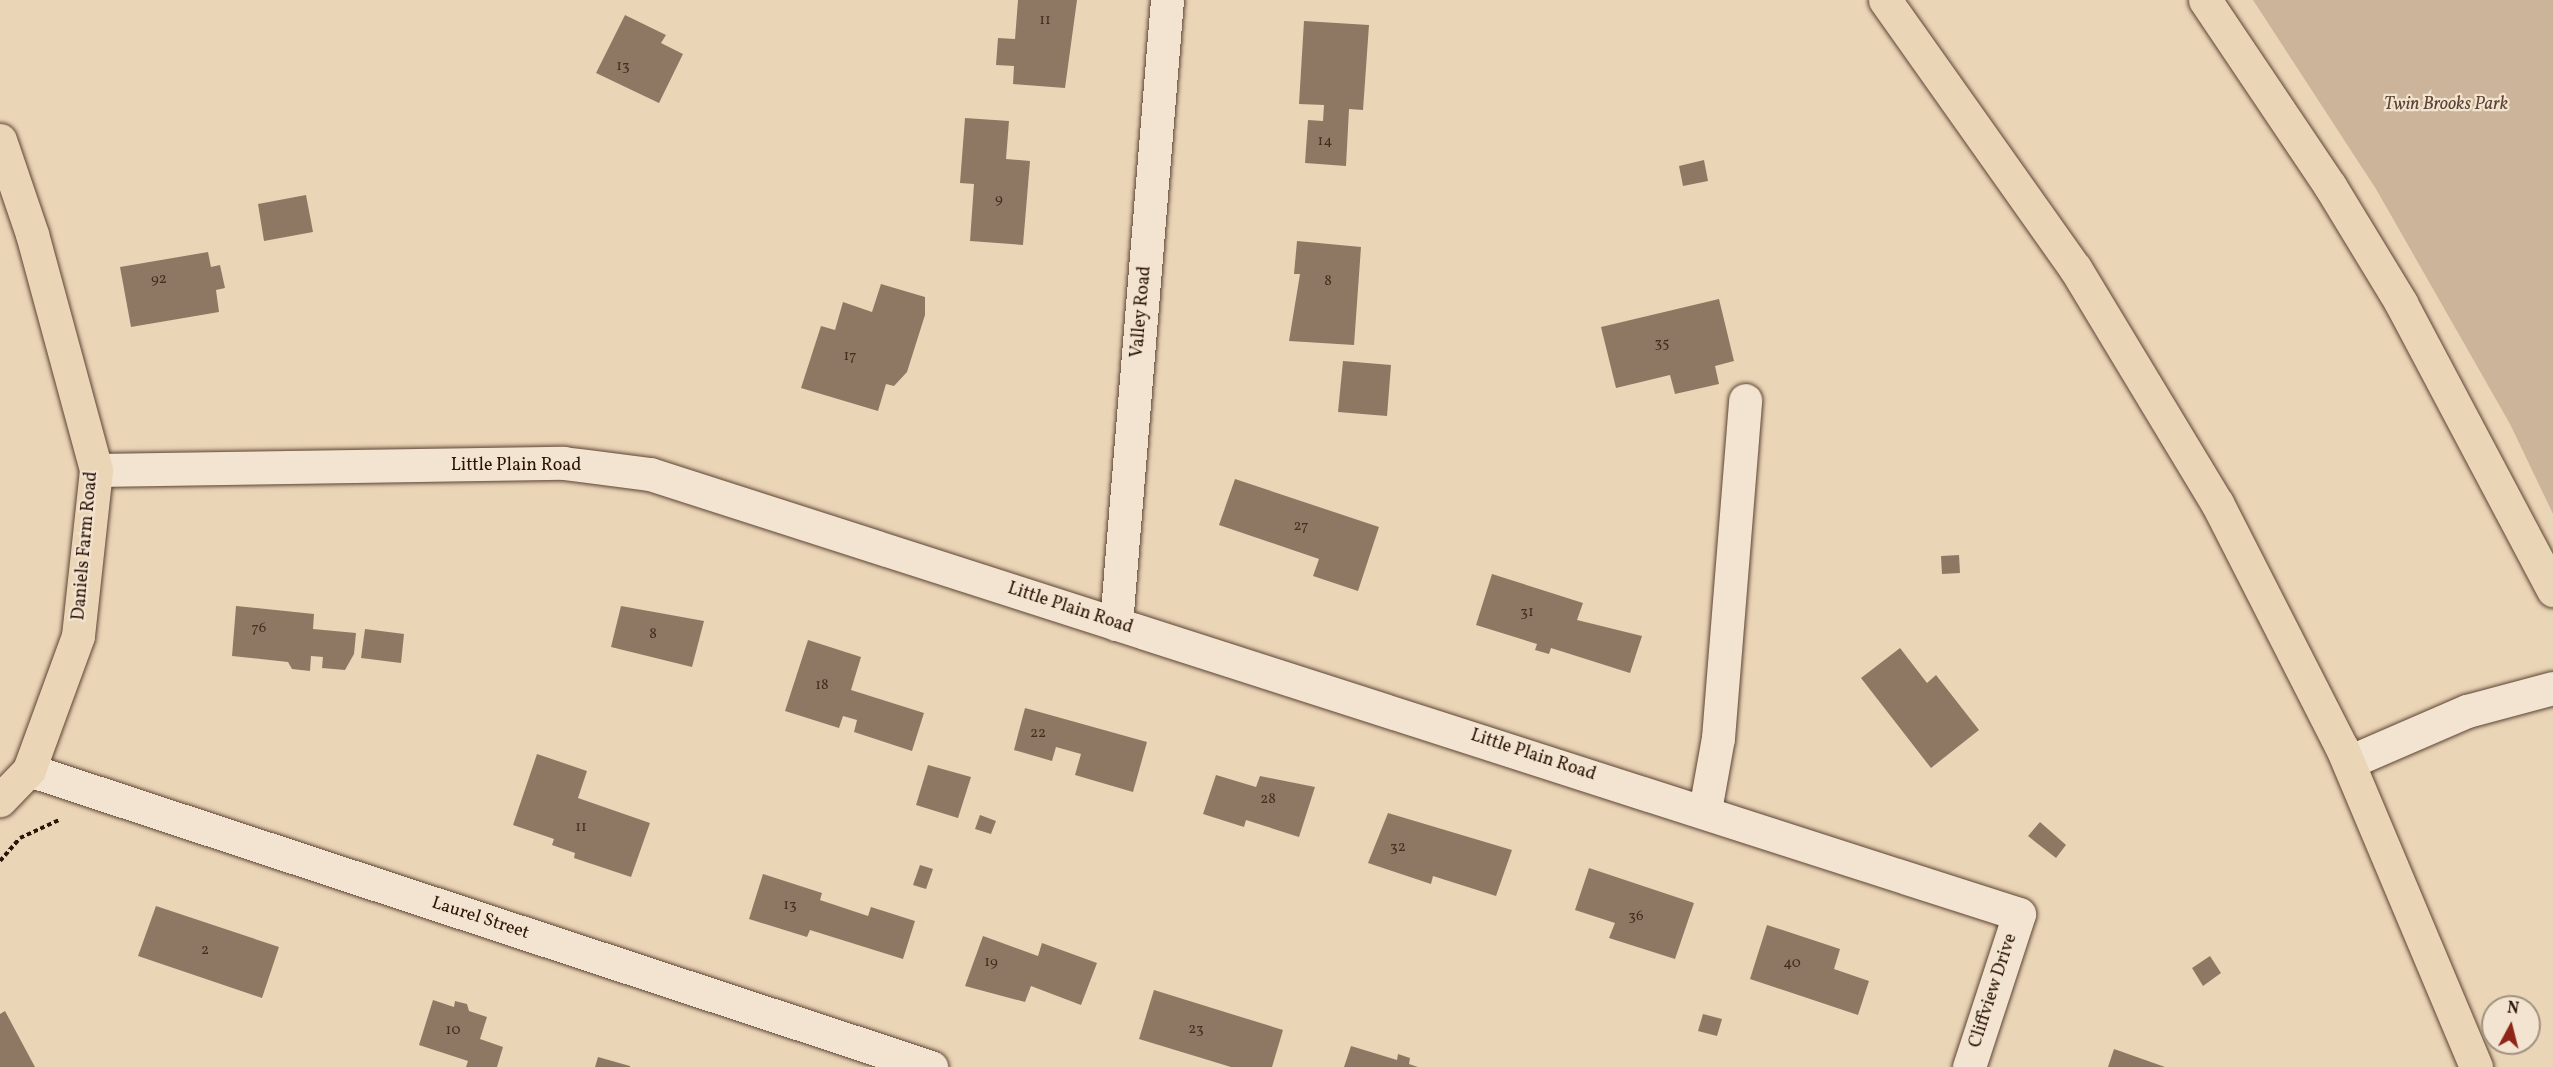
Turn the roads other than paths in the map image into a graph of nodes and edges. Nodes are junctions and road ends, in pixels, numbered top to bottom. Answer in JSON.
{"nodes":[{"id":1,"x":1167,"y":0,"type":"edge"},
{"id":2,"x":1885,"y":0,"type":"edge"},
{"id":3,"x":2205,"y":0,"type":"edge"},
{"id":4,"x":0,"y":140,"type":"edge"},
{"id":5,"x":1745,"y":400,"type":"dead end"},
{"id":6,"x":96,"y":470,"type":"junction"},
{"id":7,"x":2553,"y":590,"type":"edge"},
{"id":8,"x":1116,"y":624,"type":"junction"},
{"id":9,"x":2553,"y":688,"type":"edge"},
{"id":10,"x":2349,"y":762,"type":"junction"},
{"id":11,"x":29,"y":770,"type":"junction"},
{"id":12,"x":0,"y":800,"type":"edge"},
{"id":13,"x":1705,"y":810,"type":"junction"},
{"id":14,"x":2019,"y":914,"type":"joint"},
{"id":15,"x":931,"y":1067,"type":"edge"},
{"id":16,"x":1969,"y":1067,"type":"edge"},
{"id":17,"x":2476,"y":1067,"type":"edge"}],
"edges":[{"from":1,"to":8,"type":"street","name":"Valley Road"},
{"from":2,"to":10,"type":"main road"},
{"from":3,"to":7,"type":"main road"},
{"from":4,"to":6,"type":"main road","name":"Daniels Farm Road"},
{"from":5,"to":13,"type":"street"},
{"from":6,"to":8,"type":"street","name":"Little Plain Road"},
{"from":6,"to":11,"type":"main road","name":"Daniels Farm Road"},
{"from":8,"to":13,"type":"street","name":"Little Plain Road"},
{"from":9,"to":10,"type":"street"},
{"from":10,"to":17,"type":"main road"},
{"from":11,"to":12,"type":"main road","name":"Daniels Farm Road"},
{"from":11,"to":15,"type":"street","name":"Laurel Street"},
{"from":13,"to":14,"type":"street","name":"Little Plain Road"},
{"from":14,"to":16,"type":"street","name":"Cliffview Drive"}]}
